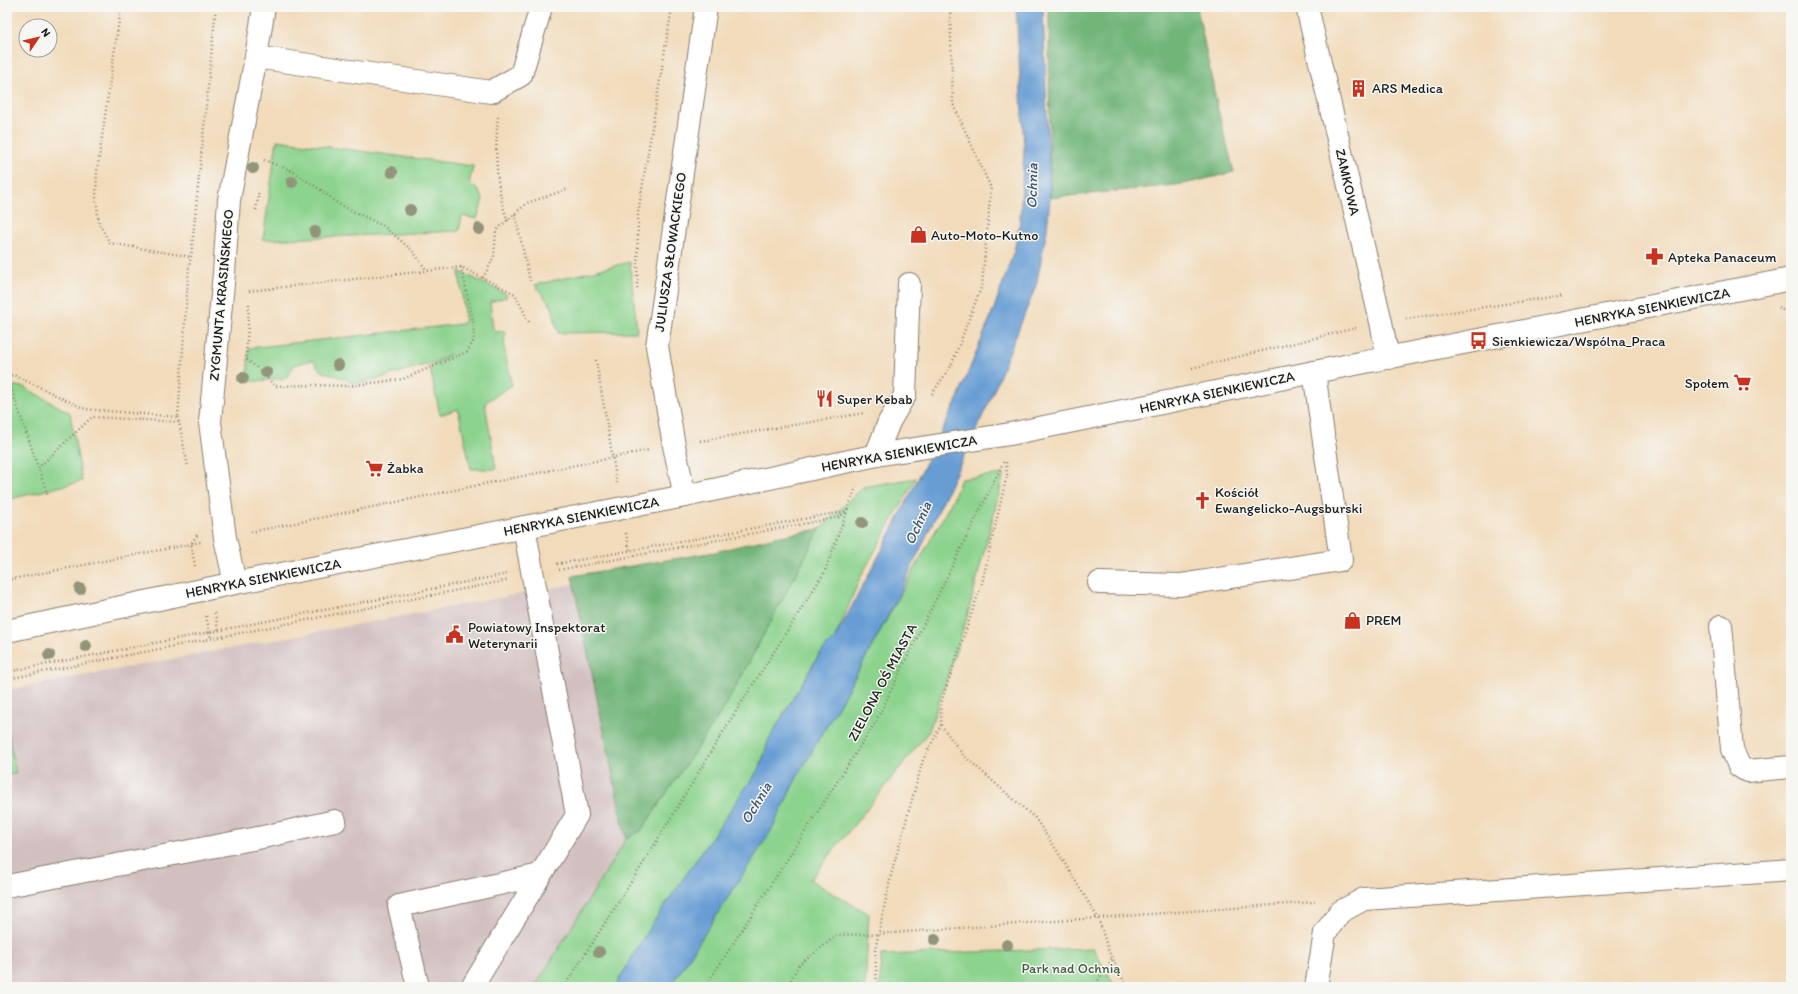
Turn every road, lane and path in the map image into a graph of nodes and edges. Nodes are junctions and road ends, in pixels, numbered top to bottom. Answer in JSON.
{"nodes":[{"id":1,"x":121,"y":7,"type":"edge"},
{"id":2,"x":216,"y":7,"type":"edge"},
{"id":3,"x":264,"y":7,"type":"edge"},
{"id":4,"x":542,"y":7,"type":"edge"},
{"id":5,"x":706,"y":7,"type":"edge"},
{"id":6,"x":950,"y":7,"type":"edge"},
{"id":7,"x":1307,"y":7,"type":"edge"},
{"id":8,"x":256,"y":57,"type":"junction"},
{"id":9,"x":495,"y":90,"type":"junction"},
{"id":10,"x":265,"y":152,"type":"dead end"},
{"id":11,"x":264,"y":160,"type":"junction"},
{"id":12,"x":263,"y":168,"type":"dead end"},
{"id":13,"x":568,"y":189,"type":"dead end"},
{"id":14,"x":259,"y":190,"type":"dead end"},
{"id":15,"x":256,"y":212,"type":"dead end"},
{"id":16,"x":515,"y":214,"type":"junction"},
{"id":17,"x":508,"y":220,"type":"junction"},
{"id":18,"x":191,"y":257,"type":"junction"},
{"id":19,"x":461,"y":267,"type":"junction"},
{"id":20,"x":428,"y":271,"type":"junction"},
{"id":21,"x":483,"y":278,"type":"junction"},
{"id":22,"x":1791,"y":280,"type":"edge"},
{"id":23,"x":530,"y":281,"type":"dead end"},
{"id":24,"x":909,"y":284,"type":"dead end"},
{"id":25,"x":250,"y":291,"type":"junction"},
{"id":26,"x":244,"y":292,"type":"dead end"},
{"id":27,"x":529,"y":322,"type":"dead end"},
{"id":28,"x":1388,"y":358,"type":"junction"},
{"id":29,"x":596,"y":360,"type":"dead end"},
{"id":30,"x":1314,"y":372,"type":"junction"},
{"id":31,"x":7,"y":376,"type":"edge"},
{"id":32,"x":931,"y":396,"type":"dead end"},
{"id":33,"x":868,"y":412,"type":"dead end"},
{"id":34,"x":180,"y":422,"type":"dead end"},
{"id":35,"x":674,"y":446,"type":"junction"},
{"id":36,"x":882,"y":454,"type":"junction"},
{"id":37,"x":612,"y":458,"type":"junction"},
{"id":38,"x":38,"y":468,"type":"junction"},
{"id":39,"x":858,"y":480,"type":"dead end"},
{"id":40,"x":48,"y":496,"type":"dead end"},
{"id":41,"x":685,"y":496,"type":"junction"},
{"id":42,"x":621,"y":507,"type":"junction"},
{"id":43,"x":847,"y":511,"type":"junction"},
{"id":44,"x":524,"y":527,"type":"junction"},
{"id":45,"x":225,"y":538,"type":"junction"},
{"id":46,"x":630,"y":551,"type":"junction"},
{"id":47,"x":532,"y":572,"type":"junction"},
{"id":48,"x":7,"y":580,"type":"edge"},
{"id":49,"x":235,"y":583,"type":"junction"},
{"id":50,"x":1099,"y":584,"type":"dead end"},
{"id":51,"x":1721,"y":626,"type":"dead end"},
{"id":52,"x":7,"y":631,"type":"edge"},
{"id":53,"x":7,"y":672,"type":"edge"},
{"id":54,"x":7,"y":679,"type":"edge"},
{"id":55,"x":941,"y":725,"type":"junction"},
{"id":56,"x":1791,"y":767,"type":"edge"},
{"id":57,"x":335,"y":821,"type":"dead end"},
{"id":58,"x":1791,"y":870,"type":"edge"},
{"id":59,"x":540,"y":876,"type":"junction"},
{"id":60,"x":7,"y":886,"type":"edge"},
{"id":61,"x":1317,"y":902,"type":"dead end"},
{"id":62,"x":1098,"y":918,"type":"junction"},
{"id":63,"x":878,"y":934,"type":"junction"},
{"id":64,"x":1112,"y":958,"type":"junction"},
{"id":65,"x":418,"y":987,"type":"edge"},
{"id":66,"x":472,"y":987,"type":"edge"},
{"id":67,"x":564,"y":987,"type":"edge"},
{"id":68,"x":705,"y":987,"type":"edge"},
{"id":69,"x":787,"y":987,"type":"edge"},
{"id":70,"x":877,"y":987,"type":"edge"},
{"id":71,"x":1094,"y":987,"type":"edge"},
{"id":72,"x":1127,"y":987,"type":"edge"},
{"id":73,"x":1316,"y":987,"type":"edge"}],
"edges":[{"from":1,"to":18,"type":"path"},
{"from":2,"to":18,"type":"path"},
{"from":3,"to":8,"type":"street","name":"ZYGMUNTA KRASIŃSKIEGO"},
{"from":4,"to":9,"type":"street"},
{"from":5,"to":35,"type":"street","name":"JULIUSZA SŁOWACKIEGO"},
{"from":6,"to":32,"type":"path"},
{"from":7,"to":28,"type":"street","name":"ZAMKOWA"},
{"from":8,"to":9,"type":"street"},
{"from":8,"to":45,"type":"street","name":"ZYGMUNTA KRASIŃSKIEGO"},
{"from":9,"to":17,"type":"path"},
{"from":10,"to":11,"type":"path"},
{"from":11,"to":12,"type":"path"},
{"from":11,"to":20,"type":"path"},
{"from":13,"to":16,"type":"path"},
{"from":14,"to":15,"type":"path"},
{"from":16,"to":17,"type":"path"},
{"from":16,"to":23,"type":"path"},
{"from":17,"to":21,"type":"path"},
{"from":18,"to":31,"type":"path"},
{"from":19,"to":20,"type":"path"},
{"from":19,"to":21,"type":"path"},
{"from":19,"to":25,"type":"path"},
{"from":20,"to":25,"type":"path"},
{"from":21,"to":27,"type":"path"},
{"from":22,"to":28,"type":"street","name":"HENRYKA SIENKIEWICZA"},
{"from":24,"to":36,"type":"street"},
{"from":25,"to":26,"type":"path"},
{"from":28,"to":30,"type":"street","name":"HENRYKA SIENKIEWICZA"},
{"from":29,"to":37,"type":"path"},
{"from":30,"to":36,"type":"street","name":"HENRYKA SIENKIEWICZA"},
{"from":30,"to":50,"type":"street"},
{"from":31,"to":38,"type":"path"},
{"from":33,"to":35,"type":"path"},
{"from":34,"to":38,"type":"path"},
{"from":35,"to":37,"type":"path"},
{"from":35,"to":41,"type":"street","name":"JULIUSZA SŁOWACKIEGO"},
{"from":36,"to":41,"type":"street","name":"HENRYKA SIENKIEWICZA"},
{"from":37,"to":42,"type":"path"},
{"from":37,"to":45,"type":"path"},
{"from":38,"to":40,"type":"path"},
{"from":39,"to":43,"type":"path"},
{"from":41,"to":42,"type":"street","name":"HENRYKA SIENKIEWICZA"},
{"from":42,"to":44,"type":"street","name":"HENRYKA SIENKIEWICZA"},
{"from":42,"to":46,"type":"path"},
{"from":43,"to":46,"type":"path"},
{"from":43,"to":47,"type":"path"},
{"from":43,"to":67,"type":"path"},
{"from":44,"to":47,"type":"street"},
{"from":44,"to":49,"type":"street","name":"HENRYKA SIENKIEWICZA"},
{"from":45,"to":48,"type":"path"},
{"from":45,"to":49,"type":"street","name":"ZYGMUNTA KRASIŃSKIEGO"},
{"from":46,"to":47,"type":"path"},
{"from":47,"to":53,"type":"path"},
{"from":47,"to":54,"type":"path"},
{"from":47,"to":59,"type":"street"},
{"from":49,"to":52,"type":"street","name":"HENRYKA SIENKIEWICZA"},
{"from":51,"to":56,"type":"street"},
{"from":55,"to":62,"type":"path"},
{"from":55,"to":63,"type":"path"},
{"from":55,"to":68,"type":"path","name":"ZIELONA OŚ MIASTA"},
{"from":57,"to":60,"type":"street"},
{"from":58,"to":73,"type":"street"},
{"from":59,"to":65,"type":"street"},
{"from":59,"to":66,"type":"street"},
{"from":61,"to":62,"type":"path"},
{"from":62,"to":63,"type":"path"},
{"from":62,"to":64,"type":"path"},
{"from":63,"to":69,"type":"path"},
{"from":63,"to":70,"type":"path"},
{"from":64,"to":71,"type":"path"},
{"from":64,"to":72,"type":"path"}]}
